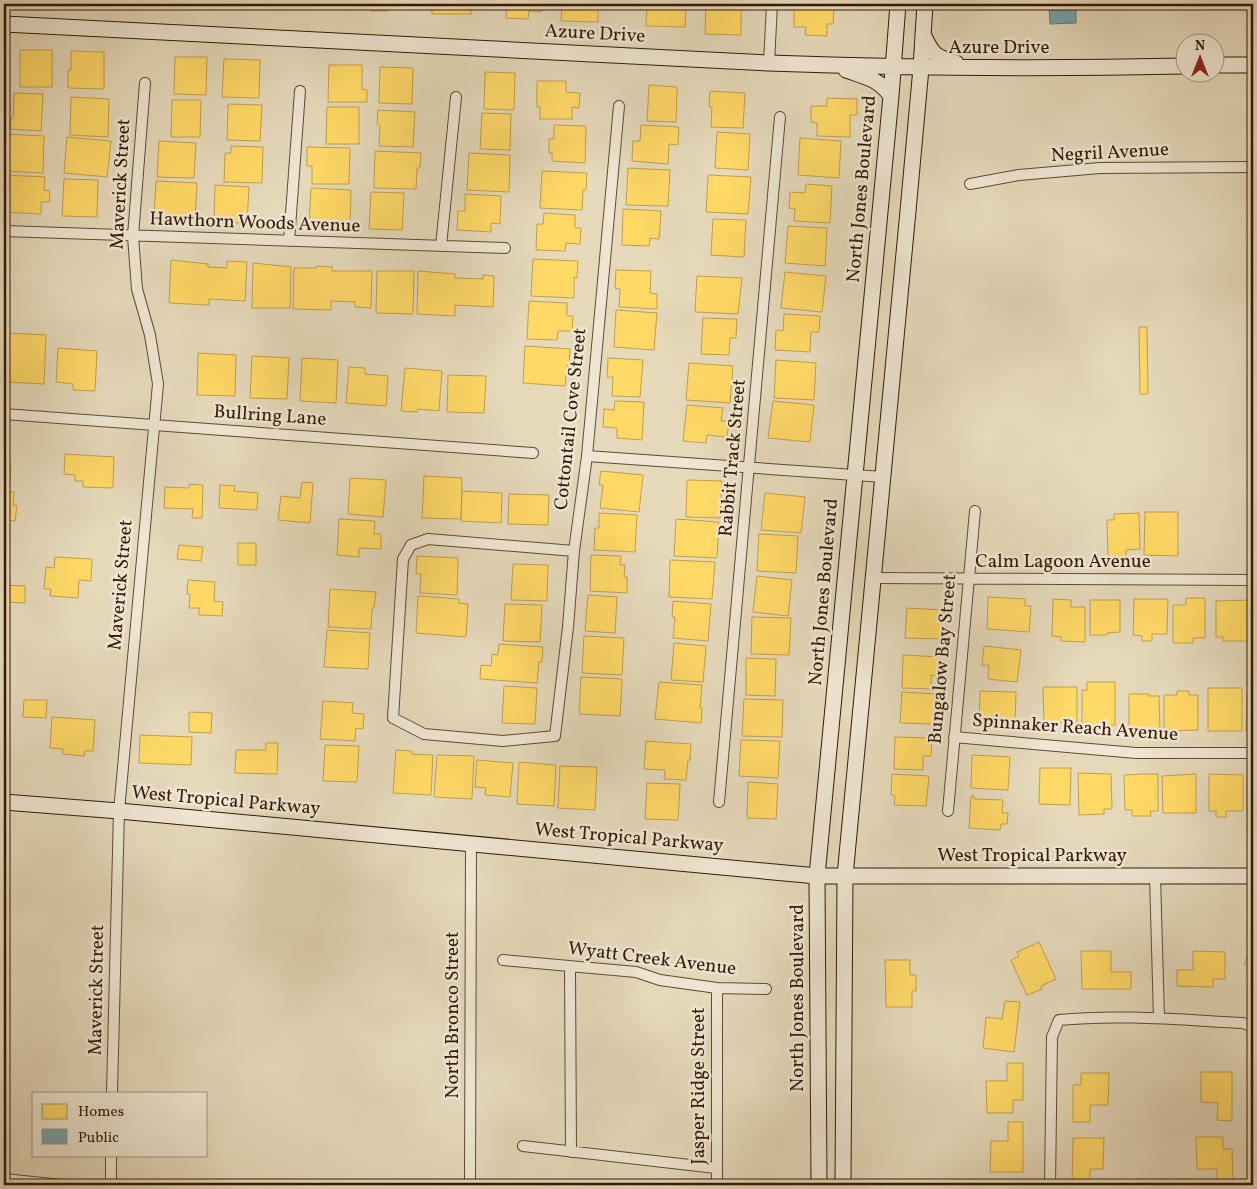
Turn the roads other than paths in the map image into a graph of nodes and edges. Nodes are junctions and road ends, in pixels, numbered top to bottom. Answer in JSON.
{"nodes":[{"id":1,"x":772,"y":4,"type":"edge"},
{"id":2,"x":898,"y":4,"type":"edge"},
{"id":3,"x":925,"y":4,"type":"edge"},
{"id":4,"x":4,"y":24,"type":"edge"},
{"id":5,"x":923,"y":32,"type":"junction"},
{"id":6,"x":769,"y":63,"type":"junction"},
{"id":7,"x":835,"y":65,"type":"junction"},
{"id":8,"x":1224,"y":65,"type":"edge"},
{"id":9,"x":1253,"y":65,"type":"edge"},
{"id":10,"x":1174,"y":66,"type":"edge"},
{"id":11,"x":893,"y":68,"type":"junction"},
{"id":12,"x":921,"y":68,"type":"junction"},
{"id":13,"x":977,"y":68,"type":"junction"},
{"id":14,"x":145,"y":83,"type":"dead end"},
{"id":15,"x":300,"y":91,"type":"dead end"},
{"id":16,"x":891,"y":96,"type":"junction"},
{"id":17,"x":456,"y":97,"type":"dead end"},
{"id":18,"x":619,"y":106,"type":"dead end"},
{"id":19,"x":780,"y":117,"type":"dead end"},
{"id":20,"x":1253,"y":166,"type":"edge"},
{"id":21,"x":970,"y":184,"type":"dead end"},
{"id":22,"x":4,"y":231,"type":"edge"},
{"id":23,"x":134,"y":236,"type":"junction"},
{"id":24,"x":289,"y":241,"type":"junction"},
{"id":25,"x":441,"y":246,"type":"junction"},
{"id":26,"x":505,"y":248,"type":"dead end"},
{"id":27,"x":4,"y":414,"type":"edge"},
{"id":28,"x":154,"y":425,"type":"junction"},
{"id":29,"x":533,"y":453,"type":"dead end"},
{"id":30,"x":587,"y":456,"type":"junction"},
{"id":31,"x":750,"y":467,"type":"junction"},
{"id":32,"x":856,"y":475,"type":"junction"},
{"id":33,"x":883,"y":477,"type":"junction"},
{"id":34,"x":975,"y":511,"type":"dead end"},
{"id":35,"x":574,"y":551,"type":"junction"},
{"id":36,"x":873,"y":578,"type":"junction"},
{"id":37,"x":967,"y":580,"type":"junction"},
{"id":38,"x":1253,"y":580,"type":"edge"},
{"id":39,"x":954,"y":737,"type":"junction"},
{"id":40,"x":1253,"y":753,"type":"edge"},
{"id":41,"x":4,"y":802,"type":"edge"},
{"id":42,"x":719,"y":802,"type":"dead end"},
{"id":43,"x":119,"y":811,"type":"junction"},
{"id":44,"x":948,"y":811,"type":"dead end"},
{"id":45,"x":471,"y":844,"type":"junction"},
{"id":46,"x":817,"y":876,"type":"junction"},
{"id":47,"x":845,"y":876,"type":"junction"},
{"id":48,"x":1155,"y":876,"type":"junction"},
{"id":49,"x":1253,"y":876,"type":"edge"},
{"id":50,"x":503,"y":960,"type":"dead end"},
{"id":51,"x":570,"y":967,"type":"junction"},
{"id":52,"x":717,"y":988,"type":"junction"},
{"id":53,"x":766,"y":989,"type":"dead end"},
{"id":54,"x":1159,"y":1018,"type":"junction"},
{"id":55,"x":1253,"y":1027,"type":"edge"},
{"id":56,"x":112,"y":1092,"type":"edge"},
{"id":57,"x":523,"y":1146,"type":"dead end"},
{"id":58,"x":571,"y":1152,"type":"junction"},
{"id":59,"x":111,"y":1156,"type":"edge"},
{"id":60,"x":716,"y":1168,"type":"junction"},
{"id":61,"x":4,"y":1179,"type":"edge"},
{"id":62,"x":62,"y":1185,"type":"edge"},
{"id":63,"x":111,"y":1185,"type":"edge"},
{"id":64,"x":470,"y":1185,"type":"edge"},
{"id":65,"x":717,"y":1185,"type":"edge"},
{"id":66,"x":819,"y":1185,"type":"edge"},
{"id":67,"x":843,"y":1185,"type":"edge"},
{"id":68,"x":1050,"y":1185,"type":"edge"}],
"edges":[{"from":1,"to":6,"type":"street"},
{"from":2,"to":11,"type":"main road","name":"North Jones Boulevard"},
{"from":3,"to":5,"type":"main road"},
{"from":4,"to":6,"type":"main road","name":"Azure Drive"},
{"from":5,"to":12,"type":"main road"},
{"from":5,"to":13,"type":"main road"},
{"from":6,"to":7,"type":"main road","name":"Azure Drive"},
{"from":7,"to":11,"type":"main road","name":"Azure Drive"},
{"from":7,"to":16,"type":"main road"},
{"from":8,"to":9,"type":"main road"},
{"from":10,"to":13,"type":"main road","name":"Azure Drive"},
{"from":11,"to":12,"type":"main road","name":"Azure Drive"},
{"from":11,"to":16,"type":"main road","name":"North Jones Boulevard"},
{"from":12,"to":13,"type":"main road","name":"Azure Drive"},
{"from":12,"to":33,"type":"main road"},
{"from":14,"to":23,"type":"street","name":"Maverick Street"},
{"from":15,"to":24,"type":"street"},
{"from":16,"to":32,"type":"main road","name":"North Jones Boulevard"},
{"from":17,"to":25,"type":"street"},
{"from":18,"to":30,"type":"street","name":"Cottontail Cove Street"},
{"from":19,"to":31,"type":"street","name":"Rabbit Track Street"},
{"from":20,"to":21,"type":"street","name":"Negril Avenue"},
{"from":22,"to":23,"type":"street","name":"Hawthorn Woods Avenue"},
{"from":23,"to":24,"type":"street","name":"Hawthorn Woods Avenue"},
{"from":23,"to":28,"type":"street","name":"Maverick Street"},
{"from":24,"to":25,"type":"street","name":"Hawthorn Woods Avenue"},
{"from":25,"to":26,"type":"street","name":"Hawthorn Woods Avenue"},
{"from":27,"to":28,"type":"street","name":"Bullring Lane"},
{"from":28,"to":29,"type":"street","name":"Bullring Lane"},
{"from":28,"to":43,"type":"street","name":"Maverick Street"},
{"from":30,"to":31,"type":"street"},
{"from":30,"to":35,"type":"street","name":"Cottontail Cove Street"},
{"from":31,"to":32,"type":"street"},
{"from":31,"to":42,"type":"street","name":"Rabbit Track Street"},
{"from":32,"to":33,"type":"street"},
{"from":32,"to":46,"type":"main road","name":"North Jones Boulevard"},
{"from":33,"to":36,"type":"main road"},
{"from":34,"to":37,"type":"street","name":"Bungalow Bay Street"},
{"from":35,"to":35,"type":"street","name":"Cottontail Cove Street"},
{"from":36,"to":37,"type":"street","name":"Calm Lagoon Avenue"},
{"from":36,"to":47,"type":"main road"},
{"from":37,"to":38,"type":"street","name":"Calm Lagoon Avenue"},
{"from":37,"to":39,"type":"street","name":"Bungalow Bay Street"},
{"from":39,"to":40,"type":"street","name":"Spinnaker Reach Avenue"},
{"from":39,"to":44,"type":"street","name":"Bungalow Bay Street"},
{"from":41,"to":43,"type":"main road","name":"West Tropical Parkway"},
{"from":43,"to":45,"type":"main road","name":"West Tropical Parkway"},
{"from":43,"to":56,"type":"street","name":"Maverick Street"},
{"from":45,"to":46,"type":"main road","name":"West Tropical Parkway"},
{"from":45,"to":64,"type":"street","name":"North Bronco Street"},
{"from":46,"to":47,"type":"main road","name":"West Tropical Parkway"},
{"from":46,"to":66,"type":"main road","name":"North Jones Boulevard"},
{"from":47,"to":48,"type":"main road","name":"West Tropical Parkway"},
{"from":47,"to":67,"type":"main road"},
{"from":48,"to":49,"type":"main road","name":"West Tropical Parkway"},
{"from":48,"to":54,"type":"street"},
{"from":50,"to":51,"type":"street","name":"Wyatt Creek Avenue"},
{"from":51,"to":52,"type":"street","name":"Wyatt Creek Avenue"},
{"from":51,"to":58,"type":"street"},
{"from":52,"to":53,"type":"street","name":"Wyatt Creek Avenue"},
{"from":52,"to":60,"type":"street","name":"Jasper Ridge Street"},
{"from":54,"to":55,"type":"street"},
{"from":54,"to":68,"type":"street"},
{"from":57,"to":58,"type":"street"},
{"from":58,"to":60,"type":"street"},
{"from":59,"to":63,"type":"street"},
{"from":60,"to":65,"type":"street","name":"Jasper Ridge Street"},
{"from":61,"to":62,"type":"street"}]}
